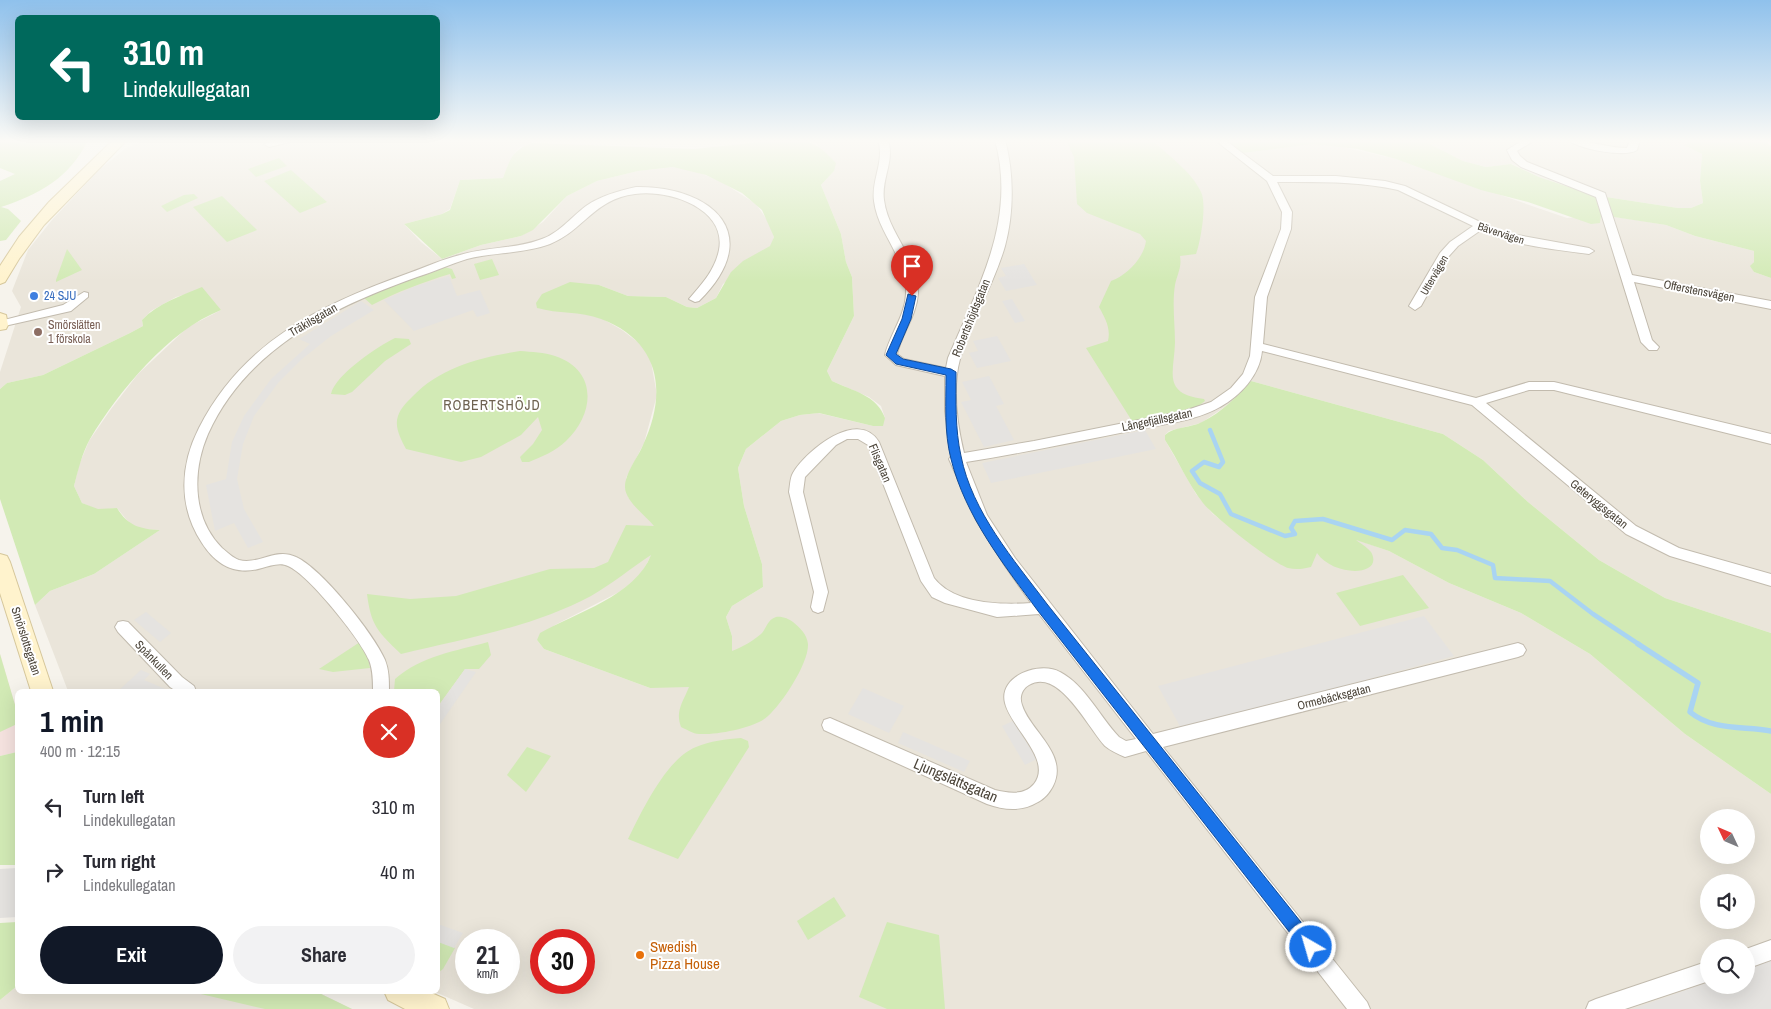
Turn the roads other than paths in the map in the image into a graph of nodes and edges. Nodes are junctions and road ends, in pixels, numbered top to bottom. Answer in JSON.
{"nodes":[{"id":1,"x":72,"y":187,"type":"edge"},
{"id":2,"x":880,"y":187,"type":"edge"},
{"id":3,"x":1005,"y":187,"type":"edge"},
{"id":4,"x":1275,"y":187,"type":"edge"},
{"id":5,"x":1394,"y":187,"type":"edge"},
{"id":6,"x":1585,"y":187,"type":"edge"},
{"id":7,"x":1479,"y":227,"type":"junction"},
{"id":8,"x":1589,"y":251,"type":"dead end"},
{"id":9,"x":1267,"y":278,"type":"joint"},
{"id":10,"x":1628,"y":278,"type":"junction"},
{"id":11,"x":0,"y":279,"type":"edge"},
{"id":12,"x":84,"y":295,"type":"dead end"},
{"id":13,"x":695,"y":299,"type":"dead end"},
{"id":14,"x":1771,"y":305,"type":"edge"},
{"id":15,"x":1415,"y":306,"type":"dead end"},
{"id":16,"x":0,"y":318,"type":"edge"},
{"id":17,"x":0,"y":324,"type":"edge"},
{"id":18,"x":1257,"y":346,"type":"junction"},
{"id":19,"x":1653,"y":347,"type":"dead end"},
{"id":20,"x":951,"y":372,"type":"junction"},
{"id":21,"x":1476,"y":402,"type":"junction"},
{"id":22,"x":1771,"y":439,"type":"edge"},
{"id":23,"x":956,"y":459,"type":"junction"},
{"id":24,"x":0,"y":562,"type":"edge"},
{"id":25,"x":1771,"y":580,"type":"edge"},
{"id":26,"x":818,"y":607,"type":"dead end"},
{"id":27,"x":1043,"y":608,"type":"junction"},
{"id":28,"x":123,"y":627,"type":"dead end"},
{"id":29,"x":1518,"y":650,"type":"dead end"},
{"id":30,"x":41,"y":689,"type":"edge"},
{"id":31,"x":185,"y":689,"type":"edge"},
{"id":32,"x":381,"y":689,"type":"edge"},
{"id":33,"x":830,"y":724,"type":"dead end"},
{"id":34,"x":1150,"y":744,"type":"junction"},
{"id":35,"x":1771,"y":950,"type":"edge"},
{"id":36,"x":1755,"y":956,"type":"edge"},
{"id":37,"x":1700,"y":974,"type":"edge"},
{"id":38,"x":404,"y":994,"type":"edge"},
{"id":39,"x":435,"y":1009,"type":"edge"},
{"id":40,"x":1360,"y":1009,"type":"edge"},
{"id":41,"x":1596,"y":1009,"type":"edge"}],
"edges":[{"from":1,"to":11,"type":"street"},
{"from":2,"to":20,"type":"street"},
{"from":3,"to":20,"type":"street","name":"Robertshöjdsgatan"},
{"from":4,"to":9,"type":"street"},
{"from":5,"to":7,"type":"street","name":"Bävervägen"},
{"from":6,"to":10,"type":"street"},
{"from":7,"to":8,"type":"street","name":"Bävervägen"},
{"from":7,"to":15,"type":"street","name":"Uttervägen"},
{"from":9,"to":18,"type":"street","name":"Långefjällsgatan"},
{"from":10,"to":14,"type":"street","name":"Offerstensvägen"},
{"from":10,"to":19,"type":"street"},
{"from":12,"to":17,"type":"street"},
{"from":13,"to":32,"type":"street","name":"Träkilsgatan"},
{"from":16,"to":17,"type":"street"},
{"from":18,"to":21,"type":"street","name":"Geteryggsgatan"},
{"from":18,"to":23,"type":"street","name":"Långefjällsgatan"},
{"from":20,"to":23,"type":"street","name":"Robertshöjdsgatan"},
{"from":21,"to":22,"type":"street"},
{"from":21,"to":25,"type":"street","name":"Geteryggsgatan"},
{"from":23,"to":27,"type":"street","name":"Robertshöjdsgatan"},
{"from":24,"to":30,"type":"street","name":"Smörslottsgatan"},
{"from":26,"to":27,"type":"street","name":"Flisgatan"},
{"from":27,"to":34,"type":"street","name":"Robertshöjdsgatan"},
{"from":28,"to":31,"type":"street","name":"Spånkullen"},
{"from":29,"to":34,"type":"street","name":"Ormebäcksgatan"},
{"from":33,"to":34,"type":"street","name":"Ljungslättsgatan"},
{"from":34,"to":40,"type":"street","name":"Robertshöjdsgatan"},
{"from":35,"to":36,"type":"street"},
{"from":37,"to":41,"type":"street"},
{"from":38,"to":39,"type":"street"}]}
